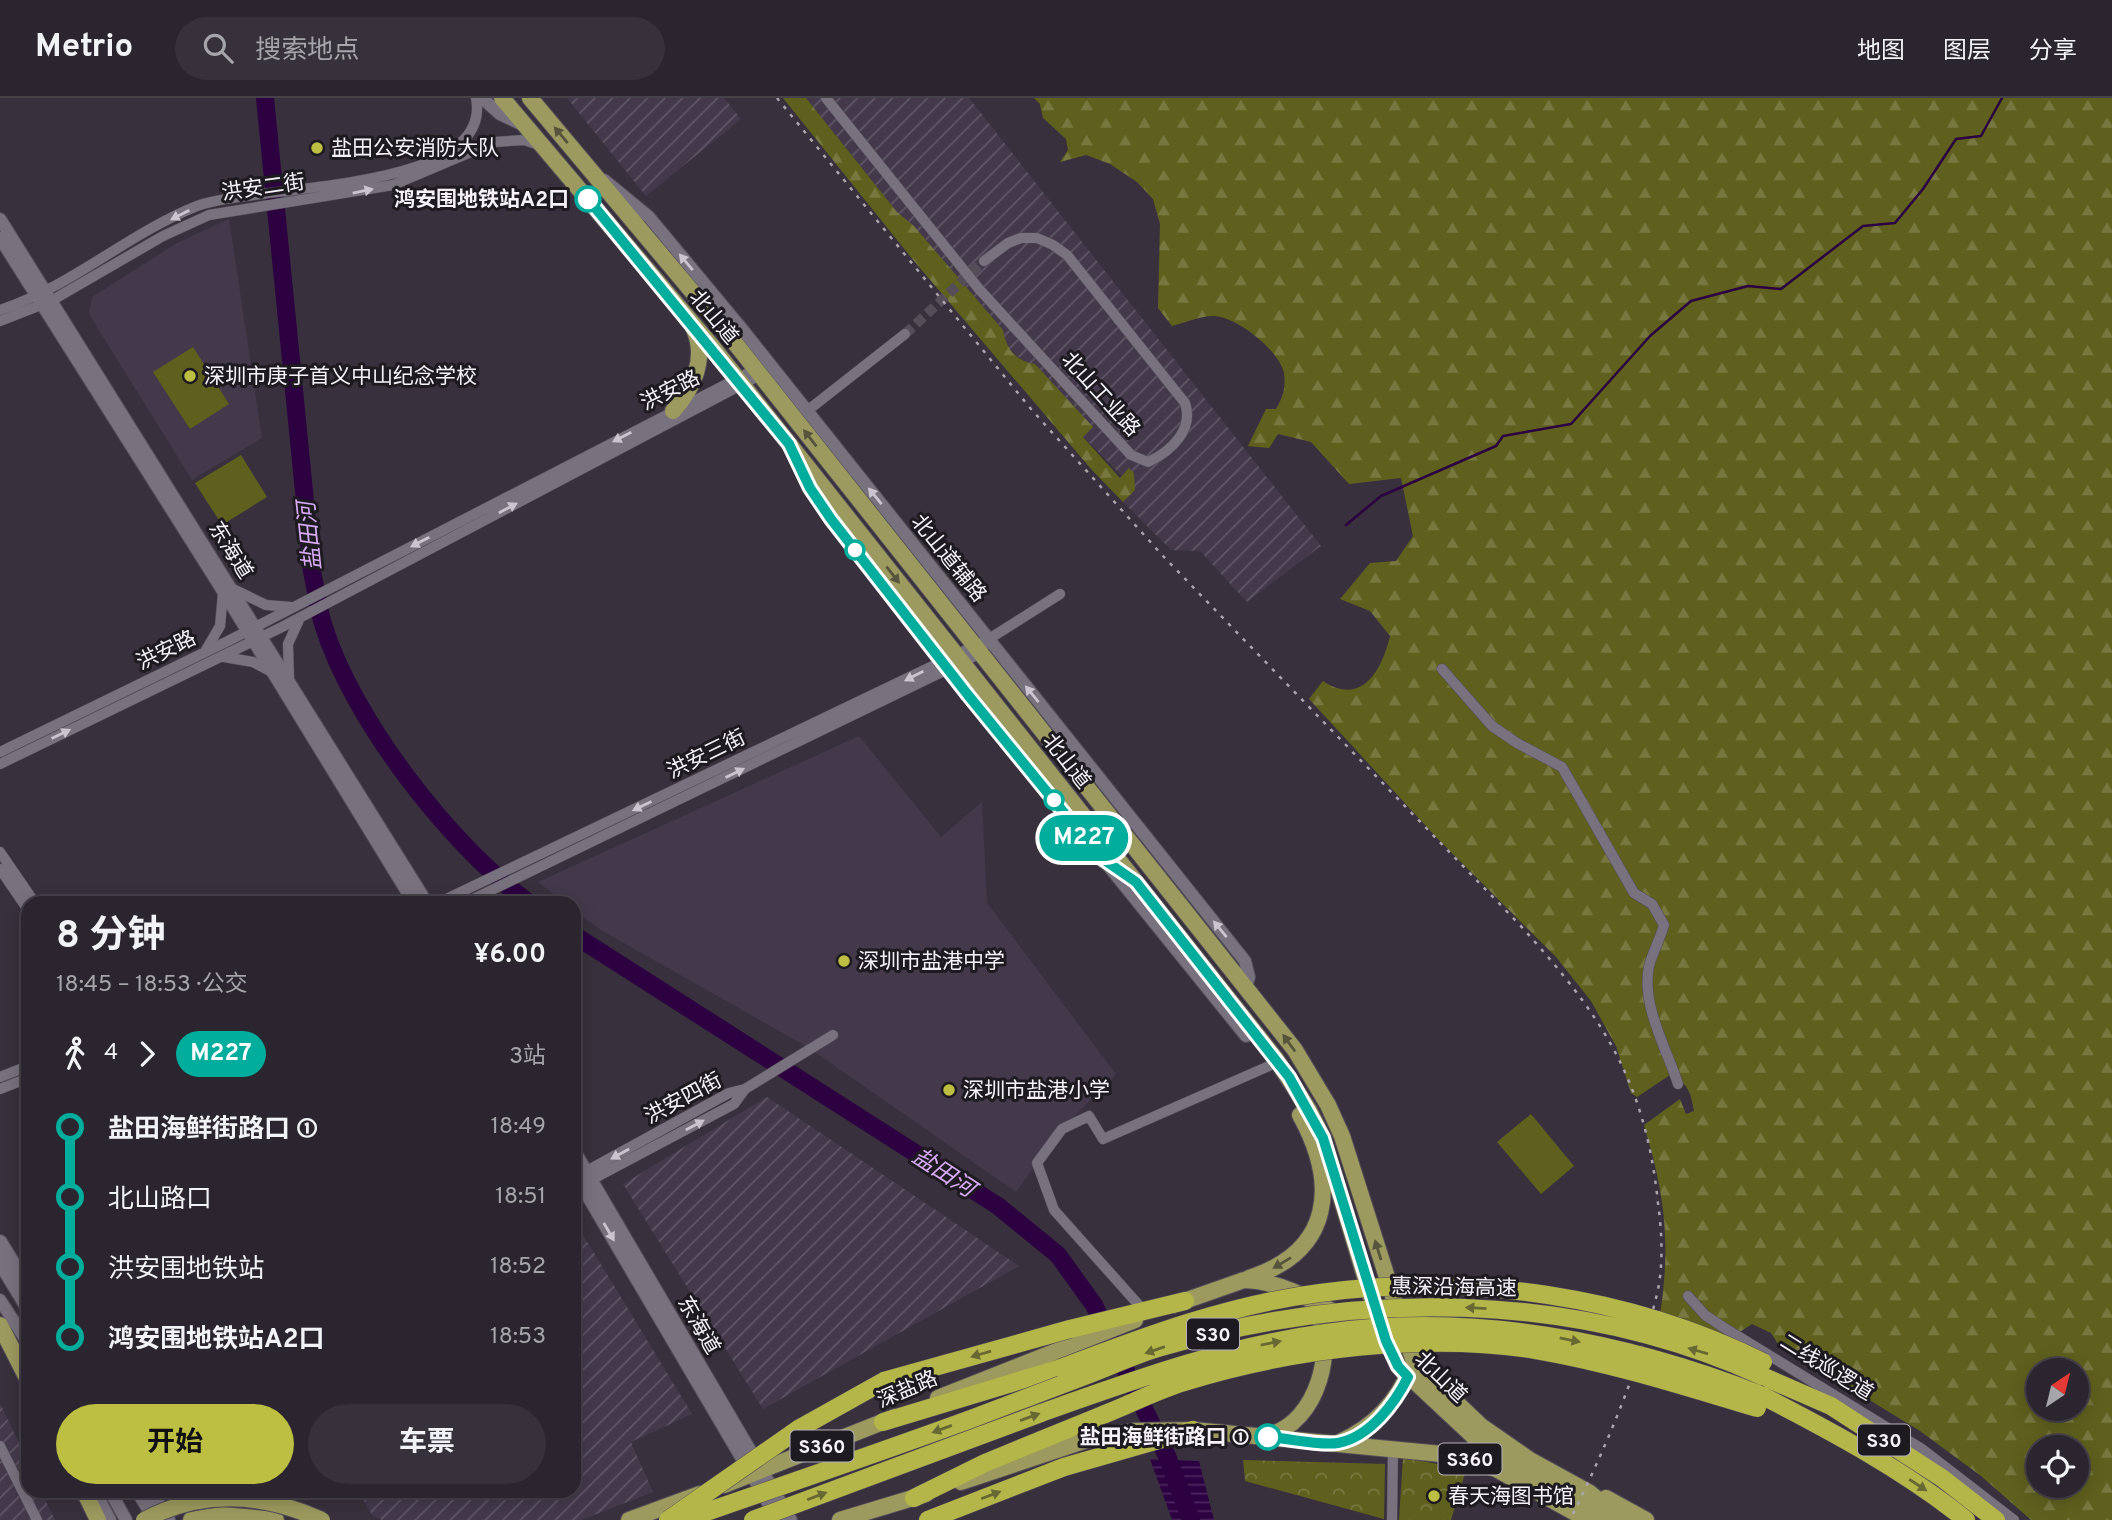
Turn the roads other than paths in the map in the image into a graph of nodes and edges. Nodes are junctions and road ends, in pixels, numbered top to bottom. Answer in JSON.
{"nodes":[{"id":1,"x":476,"y":98,"type":"edge"},
{"id":2,"x":482,"y":98,"type":"edge"},
{"id":3,"x":502,"y":98,"type":"edge"},
{"id":4,"x":530,"y":98,"type":"edge"},
{"id":5,"x":826,"y":98,"type":"edge"},
{"id":6,"x":541,"y":105,"type":"edge"},
{"id":7,"x":528,"y":128,"type":"junction"},
{"id":8,"x":546,"y":149,"type":"junction"},
{"id":9,"x":0,"y":219,"type":"edge"},
{"id":10,"x":0,"y":238,"type":"edge"},
{"id":11,"x":984,"y":261,"type":"tunnel mouth"},
{"id":12,"x":44,"y":299,"type":"junction"},
{"id":13,"x":0,"y":310,"type":"edge"},
{"id":14,"x":0,"y":320,"type":"edge"},
{"id":15,"x":690,"y":321,"type":"junction"},
{"id":16,"x":905,"y":334,"type":"tunnel mouth"},
{"id":17,"x":762,"y":370,"type":"junction"},
{"id":18,"x":739,"y":381,"type":"junction"},
{"id":19,"x":673,"y":411,"type":"junction"},
{"id":20,"x":807,"y":411,"type":"junction"},
{"id":21,"x":228,"y":590,"type":"junction"},
{"id":22,"x":1060,"y":594,"type":"dead end"},
{"id":23,"x":302,"y":603,"type":"junction"},
{"id":24,"x":307,"y":614,"type":"junction"},
{"id":25,"x":255,"y":634,"type":"junction"},
{"id":26,"x":981,"y":646,"type":"junction"},
{"id":27,"x":203,"y":653,"type":"junction"},
{"id":28,"x":220,"y":657,"type":"junction"},
{"id":29,"x":952,"y":662,"type":"junction"},
{"id":30,"x":1442,"y":668,"type":"dead end"},
{"id":31,"x":283,"y":678,"type":"junction"},
{"id":32,"x":0,"y":752,"type":"edge"},
{"id":33,"x":0,"y":764,"type":"edge"},
{"id":34,"x":0,"y":852,"type":"edge"},
{"id":35,"x":1100,"y":857,"type":"junction"},
{"id":36,"x":0,"y":869,"type":"edge"},
{"id":37,"x":1136,"y":882,"type":"junction"},
{"id":38,"x":30,"y":896,"type":"edge"},
{"id":39,"x":411,"y":896,"type":"edge"},
{"id":40,"x":423,"y":896,"type":"edge"},
{"id":41,"x":453,"y":896,"type":"edge"},
{"id":42,"x":481,"y":896,"type":"edge"},
{"id":43,"x":21,"y":900,"type":"edge"},
{"id":44,"x":1212,"y":977,"type":"junction"},
{"id":45,"x":833,"y":1035,"type":"dead end"},
{"id":46,"x":1246,"y":1036,"type":"junction"},
{"id":47,"x":1269,"y":1066,"type":"junction"},
{"id":48,"x":21,"y":1069,"type":"edge"},
{"id":49,"x":0,"y":1077,"type":"edge"},
{"id":50,"x":21,"y":1081,"type":"edge"},
{"id":51,"x":1678,"y":1084,"type":"dead end"},
{"id":52,"x":0,"y":1089,"type":"edge"},
{"id":53,"x":581,"y":1179,"type":"edge"},
{"id":54,"x":581,"y":1181,"type":"edge"},
{"id":55,"x":0,"y":1242,"type":"edge"},
{"id":56,"x":0,"y":1262,"type":"edge"},
{"id":57,"x":21,"y":1277,"type":"edge"},
{"id":58,"x":1244,"y":1280,"type":"junction"},
{"id":59,"x":21,"y":1296,"type":"edge"},
{"id":60,"x":1688,"y":1296,"type":"dead end"},
{"id":61,"x":1308,"y":1298,"type":"junction"},
{"id":62,"x":0,"y":1300,"type":"edge"},
{"id":63,"x":1185,"y":1301,"type":"joint"},
{"id":64,"x":1143,"y":1315,"type":"junction"},
{"id":65,"x":0,"y":1324,"type":"edge"},
{"id":66,"x":21,"y":1332,"type":"edge"},
{"id":67,"x":1078,"y":1332,"type":"junction"},
{"id":68,"x":1386,"y":1341,"type":"junction"},
{"id":69,"x":21,"y":1357,"type":"edge"},
{"id":70,"x":21,"y":1366,"type":"edge"},
{"id":71,"x":1411,"y":1369,"type":"junction"},
{"id":72,"x":1763,"y":1369,"type":"junction"},
{"id":73,"x":1759,"y":1401,"type":"junction"},
{"id":74,"x":883,"y":1422,"type":"junction"},
{"id":75,"x":1194,"y":1430,"type":"joint"},
{"id":76,"x":1262,"y":1436,"type":"junction"},
{"id":77,"x":1135,"y":1438,"type":"junction"},
{"id":78,"x":1339,"y":1443,"type":"junction"},
{"id":79,"x":0,"y":1446,"type":"edge"},
{"id":80,"x":1393,"y":1447,"type":"junction"},
{"id":81,"x":1496,"y":1469,"type":"junction"},
{"id":82,"x":757,"y":1473,"type":"junction"},
{"id":83,"x":1543,"y":1481,"type":"junction"},
{"id":84,"x":21,"y":1488,"type":"edge"},
{"id":85,"x":1590,"y":1493,"type":"junction"},
{"id":86,"x":26,"y":1498,"type":"edge"},
{"id":87,"x":87,"y":1498,"type":"edge"},
{"id":88,"x":99,"y":1498,"type":"edge"},
{"id":89,"x":114,"y":1498,"type":"edge"},
{"id":90,"x":142,"y":1498,"type":"edge"},
{"id":91,"x":154,"y":1498,"type":"edge"},
{"id":92,"x":223,"y":1498,"type":"edge"},
{"id":93,"x":243,"y":1498,"type":"edge"},
{"id":94,"x":914,"y":1498,"type":"junction"},
{"id":95,"x":37,"y":1520,"type":"edge"},
{"id":96,"x":98,"y":1520,"type":"edge"},
{"id":97,"x":110,"y":1520,"type":"edge"},
{"id":98,"x":126,"y":1520,"type":"edge"},
{"id":99,"x":144,"y":1520,"type":"edge"},
{"id":100,"x":156,"y":1520,"type":"edge"},
{"id":101,"x":168,"y":1520,"type":"edge"},
{"id":102,"x":191,"y":1520,"type":"edge"},
{"id":103,"x":276,"y":1520,"type":"edge"},
{"id":104,"x":322,"y":1520,"type":"edge"},
{"id":105,"x":629,"y":1520,"type":"edge"},
{"id":106,"x":668,"y":1520,"type":"edge"},
{"id":107,"x":676,"y":1520,"type":"edge"},
{"id":108,"x":683,"y":1520,"type":"edge"},
{"id":109,"x":753,"y":1520,"type":"edge"},
{"id":110,"x":778,"y":1520,"type":"edge"},
{"id":111,"x":791,"y":1520,"type":"edge"},
{"id":112,"x":840,"y":1520,"type":"edge"},
{"id":113,"x":928,"y":1520,"type":"edge"},
{"id":114,"x":1392,"y":1520,"type":"edge"},
{"id":115,"x":1588,"y":1520,"type":"edge"},
{"id":116,"x":1604,"y":1520,"type":"edge"},
{"id":117,"x":1622,"y":1520,"type":"edge"},
{"id":118,"x":1646,"y":1520,"type":"edge"},
{"id":119,"x":1966,"y":1520,"type":"edge"},
{"id":120,"x":1996,"y":1520,"type":"edge"},
{"id":121,"x":2014,"y":1520,"type":"edge"}],
"edges":[{"from":1,"to":12,"type":"street","name":"洪安二街","one_way":true},
{"from":2,"to":7,"type":"street"},
{"from":3,"to":7,"type":"main road","name":"北山道"},
{"from":4,"to":6,"type":"main road","name":"北山道"},
{"from":5,"to":11,"type":"street","name":"北山工业路"},
{"from":17,"to":6,"type":"main road","name":"北山道","one_way":true},
{"from":7,"to":8,"type":"main road","name":"北山道"},
{"from":12,"to":8,"type":"street","name":"洪安二街","one_way":true},
{"from":8,"to":15,"type":"main road","name":"北山道"},
{"from":9,"to":12,"type":"street","name":"东海道"},
{"from":10,"to":12,"type":"street","name":"东海道"},
{"from":12,"to":13,"type":"street","name":"洪安二街"},
{"from":12,"to":14,"type":"street","name":"洪安二街"},
{"from":12,"to":21,"type":"street","name":"东海道"},
{"from":15,"to":18,"type":"main road","name":"北山道"},
{"from":15,"to":19,"type":"main road"},
{"from":16,"to":20,"type":"street"},
{"from":17,"to":18,"type":"street","name":"洪安路"},
{"from":17,"to":20,"type":"street","name":"北山道辅路"},
{"from":26,"to":17,"type":"main road","name":"北山道","one_way":true},
{"from":18,"to":19,"type":"street","name":"洪安路"},
{"from":24,"to":18,"type":"street","name":"洪安路","one_way":true},
{"from":18,"to":29,"type":"main road","name":"北山道","one_way":true},
{"from":19,"to":23,"type":"street","name":"洪安路","one_way":true},
{"from":26,"to":20,"type":"street","name":"北山道辅路","one_way":true},
{"from":21,"to":23,"type":"street"},
{"from":21,"to":25,"type":"street","name":"东海道"},
{"from":21,"to":27,"type":"street"},
{"from":22,"to":26,"type":"street","name":"洪安三街"},
{"from":23,"to":25,"type":"street","name":"洪安路"},
{"from":24,"to":25,"type":"street","name":"洪安路"},
{"from":24,"to":31,"type":"street"},
{"from":25,"to":27,"type":"street","name":"洪安路"},
{"from":25,"to":28,"type":"street","name":"洪安路"},
{"from":25,"to":31,"type":"street","name":"东海道"},
{"from":26,"to":29,"type":"street","name":"洪安三街"},
{"from":71,"to":26,"type":"main road","name":"北山道","one_way":true},
{"from":27,"to":32,"type":"street","name":"洪安路"},
{"from":28,"to":31,"type":"street"},
{"from":33,"to":28,"type":"street","name":"洪安路","one_way":true},
{"from":29,"to":35,"type":"street"},
{"from":29,"to":37,"type":"main road","name":"北山道"},
{"from":29,"to":41,"type":"street","name":"洪安三街","one_way":true},
{"from":42,"to":29,"type":"street","name":"洪安三街","one_way":true},
{"from":30,"to":51,"type":"street"},
{"from":31,"to":39,"type":"street","name":"东海道"},
{"from":31,"to":40,"type":"street","name":"东海道"},
{"from":34,"to":38,"type":"street"},
{"from":35,"to":37,"type":"main road"},
{"from":35,"to":46,"type":"street"},
{"from":36,"to":43,"type":"street"},
{"from":37,"to":44,"type":"main road","name":"北山道"},
{"from":44,"to":46,"type":"main road"},
{"from":44,"to":68,"type":"main road","name":"北山道"},
{"from":45,"to":53,"type":"street","name":"洪安四街"},
{"from":46,"to":47,"type":"main road"},
{"from":47,"to":58,"type":"main road","one_way":true},
{"from":47,"to":64,"type":"street"},
{"from":48,"to":49,"type":"street"},
{"from":50,"to":52,"type":"street"},
{"from":54,"to":82,"type":"street","name":"东海道"},
{"from":55,"to":57,"type":"main road"},
{"from":56,"to":59,"type":"main road"},
{"from":58,"to":61,"type":"main road"},
{"from":58,"to":63,"type":"main road"},
{"from":60,"to":121,"type":"street","name":"二线巡逻道"},
{"from":61,"to":68,"type":"main road"},
{"from":61,"to":76,"type":"main road"},
{"from":62,"to":66,"type":"street"},
{"from":63,"to":64,"type":"highway"},
{"from":64,"to":67,"type":"main road","number":"S360"},
{"from":64,"to":67,"type":"highway"},
{"from":65,"to":69,"type":"street"},
{"from":65,"to":70,"type":"main road"},
{"from":67,"to":74,"type":"main road","name":"深盐路","number":"S360"},
{"from":67,"to":106,"type":"highway","one_way":true,"bridge":true},
{"from":68,"to":71,"type":"main road"},
{"from":71,"to":78,"type":"main road"},
{"from":71,"to":83,"type":"main road","name":"北山道"},
{"from":71,"to":85,"type":"main road","name":"北山道"},
{"from":72,"to":74,"type":"highway","bridge":true},
{"from":72,"to":108,"type":"highway","name":"惠深沿海高速","number":"S30","one_way":true,"bridge":true},
{"from":72,"to":120,"type":"highway","number":"S30"},
{"from":73,"to":94,"type":"highway","bridge":true},
{"from":109,"to":73,"type":"highway","name":"惠深沿海高速","number":"S30","one_way":true,"bridge":true},
{"from":73,"to":119,"type":"highway","number":"S30","one_way":true},
{"from":74,"to":82,"type":"main road","name":"深盐路","number":"S360"},
{"from":75,"to":76,"type":"main road","number":"S360"},
{"from":75,"to":77,"type":"highway"},
{"from":76,"to":78,"type":"main road","number":"S360"},
{"from":77,"to":94,"type":"main road"},
{"from":113,"to":77,"type":"highway","one_way":true},
{"from":78,"to":80,"type":"main road","number":"S360"},
{"from":79,"to":84,"type":"street"},
{"from":80,"to":81,"type":"main road","number":"S360"},
{"from":80,"to":114,"type":"street"},
{"from":81,"to":83,"type":"main road"},
{"from":81,"to":115,"type":"main road","number":"S360"},
{"from":82,"to":105,"type":"main road","name":"深盐路","number":"S360"},
{"from":82,"to":107,"type":"main road","name":"深盐路","number":"S360"},
{"from":82,"to":110,"type":"street","name":"东海道"},
{"from":82,"to":111,"type":"street","name":"东海道"},
{"from":83,"to":116,"type":"main road","name":"北山道"},
{"from":85,"to":117,"type":"main road","name":"北山道"},
{"from":85,"to":118,"type":"main road"},
{"from":86,"to":95,"type":"street"},
{"from":87,"to":96,"type":"main road"},
{"from":88,"to":97,"type":"street"},
{"from":89,"to":98,"type":"street"},
{"from":90,"to":100,"type":"main road"},
{"from":91,"to":101,"type":"main road"},
{"from":92,"to":99,"type":"main road","bridge":true},
{"from":93,"to":104,"type":"main road","bridge":true},
{"from":94,"to":112,"type":"main road"},
{"from":102,"to":103,"type":"main road"}]}
